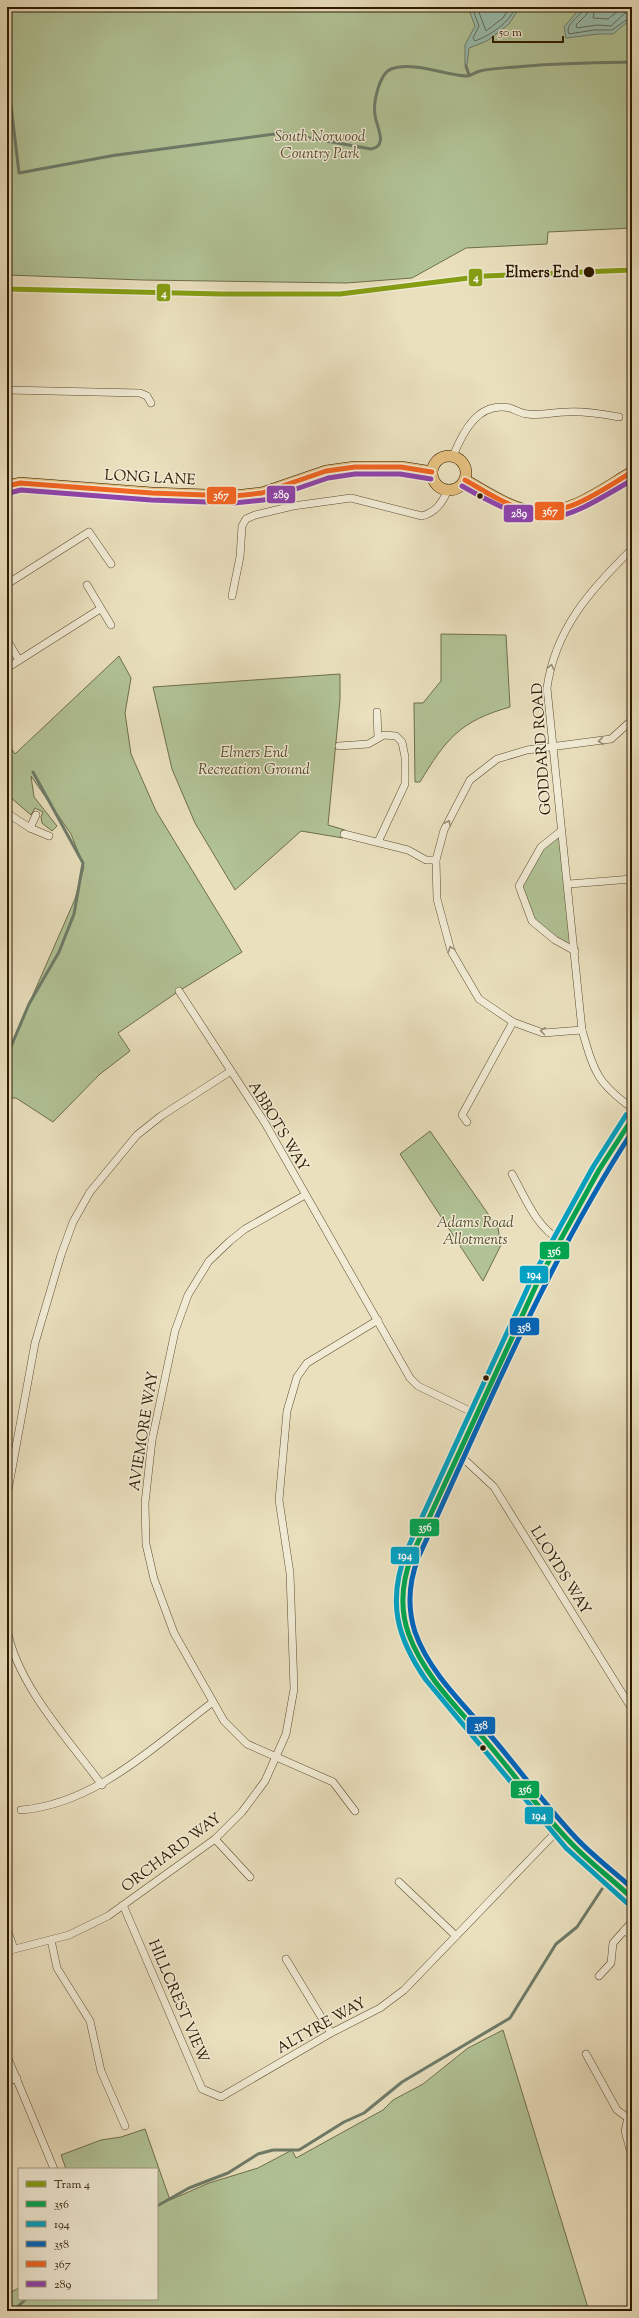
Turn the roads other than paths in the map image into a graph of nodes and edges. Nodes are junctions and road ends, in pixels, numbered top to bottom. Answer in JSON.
{"nodes":[{"id":1,"x":7,"y":390,"type":"edge"},
{"id":2,"x":151,"y":403,"type":"dead end"},
{"id":3,"x":619,"y":417,"type":"dead end"},
{"id":4,"x":454,"y":456,"type":"junction"},
{"id":5,"x":432,"y":472,"type":"junction"},
{"id":6,"x":632,"y":472,"type":"edge"},
{"id":7,"x":465,"y":480,"type":"junction"},
{"id":8,"x":7,"y":486,"type":"edge"},
{"id":9,"x":448,"y":490,"type":"junction"},
{"id":10,"x":632,"y":549,"type":"edge"},
{"id":11,"x":112,"y":564,"type":"dead end"},
{"id":12,"x":7,"y":584,"type":"edge"},
{"id":13,"x":87,"y":585,"type":"dead end"},
{"id":14,"x":232,"y":596,"type":"dead end"},
{"id":15,"x":100,"y":608,"type":"junction"},
{"id":16,"x":111,"y":625,"type":"dead end"},
{"id":17,"x":7,"y":640,"type":"edge"},
{"id":18,"x":19,"y":660,"type":"junction"},
{"id":19,"x":7,"y":668,"type":"edge"},
{"id":20,"x":377,"y":712,"type":"dead end"},
{"id":21,"x":632,"y":720,"type":"edge"},
{"id":22,"x":378,"y":738,"type":"junction"},
{"id":23,"x":339,"y":746,"type":"dead end"},
{"id":24,"x":553,"y":748,"type":"junction"},
{"id":25,"x":7,"y":813,"type":"edge"},
{"id":26,"x":36,"y":815,"type":"dead end"},
{"id":27,"x":30,"y":828,"type":"junction"},
{"id":28,"x":561,"y":831,"type":"junction"},
{"id":29,"x":344,"y":834,"type":"dead end"},
{"id":30,"x":49,"y":836,"type":"dead end"},
{"id":31,"x":378,"y":842,"type":"junction"},
{"id":32,"x":436,"y":860,"type":"junction"},
{"id":33,"x":632,"y":879,"type":"edge"},
{"id":34,"x":569,"y":884,"type":"junction"},
{"id":35,"x":575,"y":951,"type":"junction"},
{"id":36,"x":179,"y":991,"type":"dead end"},
{"id":37,"x":512,"y":1022,"type":"junction"},
{"id":38,"x":582,"y":1030,"type":"junction"},
{"id":39,"x":231,"y":1071,"type":"junction"},
{"id":40,"x":632,"y":1108,"type":"edge"},
{"id":41,"x":632,"y":1119,"type":"edge"},
{"id":42,"x":467,"y":1122,"type":"dead end"},
{"id":43,"x":512,"y":1174,"type":"dead end"},
{"id":44,"x":305,"y":1195,"type":"junction"},
{"id":45,"x":560,"y":1240,"type":"junction"},
{"id":46,"x":378,"y":1320,"type":"junction"},
{"id":47,"x":476,"y":1414,"type":"junction"},
{"id":48,"x":457,"y":1456,"type":"junction"},
{"id":49,"x":7,"y":1496,"type":"edge"},
{"id":50,"x":7,"y":1629,"type":"edge"},
{"id":51,"x":213,"y":1702,"type":"junction"},
{"id":52,"x":632,"y":1709,"type":"edge"},
{"id":53,"x":277,"y":1757,"type":"junction"},
{"id":54,"x":102,"y":1785,"type":"junction"},
{"id":55,"x":21,"y":1810,"type":"dead end"},
{"id":56,"x":355,"y":1811,"type":"dead end"},
{"id":57,"x":559,"y":1829,"type":"junction"},
{"id":58,"x":215,"y":1839,"type":"junction"},
{"id":59,"x":250,"y":1877,"type":"dead end"},
{"id":60,"x":399,"y":1882,"type":"dead end"},
{"id":61,"x":632,"y":1898,"type":"edge"},
{"id":62,"x":123,"y":1905,"type":"junction"},
{"id":63,"x":632,"y":1922,"type":"edge"},
{"id":64,"x":7,"y":1929,"type":"edge"},
{"id":65,"x":625,"y":1930,"type":"junction"},
{"id":66,"x":456,"y":1936,"type":"junction"},
{"id":67,"x":632,"y":1937,"type":"edge"},
{"id":68,"x":50,"y":1940,"type":"junction"},
{"id":69,"x":10,"y":1950,"type":"edge"},
{"id":70,"x":286,"y":1959,"type":"dead end"},
{"id":71,"x":599,"y":1976,"type":"dead end"},
{"id":72,"x":331,"y":2033,"type":"junction"},
{"id":73,"x":586,"y":2054,"type":"dead end"},
{"id":74,"x":7,"y":2056,"type":"edge"},
{"id":75,"x":17,"y":2078,"type":"junction"},
{"id":76,"x":7,"y":2082,"type":"edge"},
{"id":77,"x":221,"y":2097,"type":"joint"},
{"id":78,"x":630,"y":2117,"type":"edge"},
{"id":79,"x":125,"y":2126,"type":"dead end"},
{"id":80,"x":632,"y":2157,"type":"edge"},
{"id":81,"x":54,"y":2168,"type":"edge"}],
"edges":[{"from":1,"to":2,"type":"street"},
{"from":3,"to":4,"type":"street"},
{"from":4,"to":5,"type":"main road"},
{"from":4,"to":7,"type":"main road"},
{"from":5,"to":8,"type":"main road","name":"LONG LANE"},
{"from":5,"to":9,"type":"main road"},
{"from":6,"to":7,"type":"main road"},
{"from":7,"to":9,"type":"main road"},
{"from":9,"to":14,"type":"street"},
{"from":24,"to":10,"type":"street","name":"GODDARD ROAD","one_way":true},
{"from":11,"to":12,"type":"street"},
{"from":13,"to":15,"type":"street"},
{"from":15,"to":16,"type":"street"},
{"from":15,"to":18,"type":"street"},
{"from":17,"to":18,"type":"street"},
{"from":18,"to":19,"type":"street"},
{"from":20,"to":22,"type":"street"},
{"from":21,"to":24,"type":"street","one_way":true},
{"from":22,"to":23,"type":"street"},
{"from":22,"to":31,"type":"street"},
{"from":24,"to":28,"type":"street","name":"GODDARD ROAD"},
{"from":32,"to":24,"type":"street","one_way":true},
{"from":25,"to":27,"type":"street"},
{"from":26,"to":27,"type":"street"},
{"from":27,"to":30,"type":"street"},
{"from":28,"to":34,"type":"street","name":"GODDARD ROAD"},
{"from":28,"to":35,"type":"street","name":"GODDARD ROAD"},
{"from":29,"to":31,"type":"street"},
{"from":31,"to":32,"type":"street"},
{"from":37,"to":32,"type":"street","one_way":true},
{"from":33,"to":34,"type":"street"},
{"from":34,"to":35,"type":"street","name":"GODDARD ROAD"},
{"from":35,"to":38,"type":"street","name":"GODDARD ROAD"},
{"from":36,"to":39,"type":"street","name":"ABBOTS WAY"},
{"from":38,"to":37,"type":"street","one_way":true},
{"from":37,"to":42,"type":"street"},
{"from":38,"to":40,"type":"street","name":"GODDARD ROAD"},
{"from":39,"to":44,"type":"street","name":"ABBOTS WAY"},
{"from":39,"to":49,"type":"street"},
{"from":41,"to":45,"type":"main road"},
{"from":43,"to":45,"type":"street"},
{"from":44,"to":46,"type":"street","name":"ABBOTS WAY"},
{"from":44,"to":51,"type":"street","name":"AVIEMORE WAY"},
{"from":45,"to":47,"type":"main road"},
{"from":46,"to":47,"type":"street","name":"ABBOTS WAY"},
{"from":46,"to":53,"type":"street","name":"ORCHARD WAY"},
{"from":47,"to":48,"type":"main road"},
{"from":48,"to":52,"type":"street","name":"LLOYDS WAY"},
{"from":48,"to":57,"type":"main road"},
{"from":50,"to":54,"type":"street"},
{"from":51,"to":53,"type":"street","name":"AVIEMORE WAY"},
{"from":51,"to":54,"type":"street"},
{"from":53,"to":56,"type":"street","name":"AVIEMORE WAY"},
{"from":53,"to":58,"type":"street","name":"ORCHARD WAY"},
{"from":54,"to":55,"type":"street"},
{"from":57,"to":61,"type":"main road"},
{"from":57,"to":66,"type":"street","name":"ALTYRE WAY"},
{"from":58,"to":59,"type":"street"},
{"from":58,"to":62,"type":"street","name":"ORCHARD WAY"},
{"from":60,"to":66,"type":"street"},
{"from":62,"to":68,"type":"street","name":"ORCHARD WAY"},
{"from":62,"to":77,"type":"street","name":"HILLCREST VIEW"},
{"from":63,"to":65,"type":"street"},
{"from":64,"to":69,"type":"street"},
{"from":65,"to":67,"type":"street"},
{"from":65,"to":71,"type":"street"},
{"from":66,"to":72,"type":"street","name":"ALTYRE WAY"},
{"from":68,"to":69,"type":"street","name":"ORCHARD WAY"},
{"from":68,"to":79,"type":"street"},
{"from":70,"to":72,"type":"street"},
{"from":72,"to":77,"type":"street","name":"ALTYRE WAY"},
{"from":73,"to":78,"type":"street"},
{"from":74,"to":75,"type":"street"},
{"from":75,"to":76,"type":"street"},
{"from":75,"to":81,"type":"street"},
{"from":78,"to":80,"type":"street"}]}
